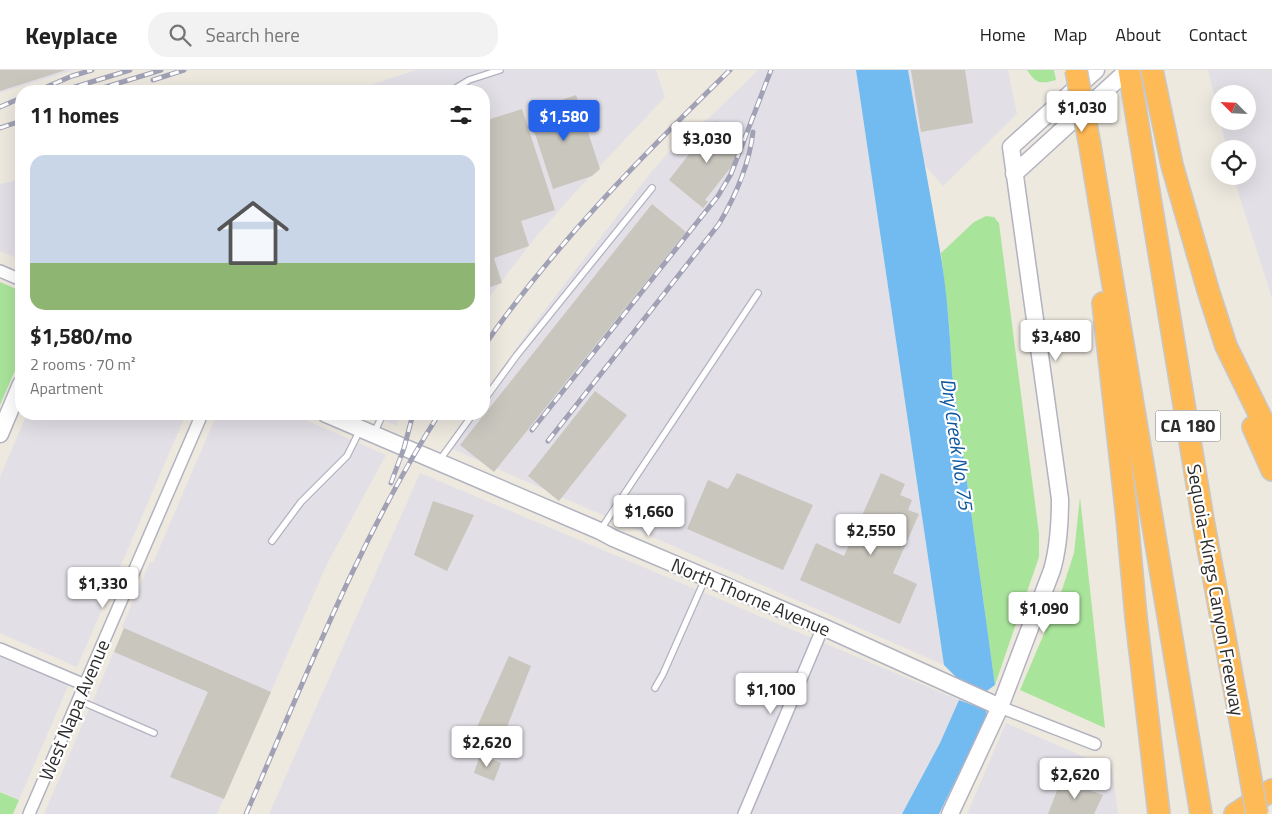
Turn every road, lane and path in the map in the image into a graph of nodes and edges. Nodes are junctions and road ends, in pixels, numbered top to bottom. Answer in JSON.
{"nodes":[{"id":1,"x":500,"y":70,"type":"edge"},
{"id":2,"x":1076,"y":70,"type":"edge"},
{"id":3,"x":1096,"y":70,"type":"edge"},
{"id":4,"x":1129,"y":70,"type":"edge"},
{"id":5,"x":1154,"y":78,"type":"edge"},
{"id":6,"x":461,"y":85,"type":"edge"},
{"id":7,"x":1090,"y":146,"type":"junction"},
{"id":8,"x":1014,"y":174,"type":"junction"},
{"id":9,"x":652,"y":188,"type":"dead end"},
{"id":10,"x":0,"y":271,"type":"edge"},
{"id":11,"x":15,"y":277,"type":"edge"},
{"id":12,"x":758,"y":293,"type":"dead end"},
{"id":13,"x":1226,"y":346,"type":"junction"},
{"id":14,"x":490,"y":392,"type":"edge"},
{"id":15,"x":15,"y":398,"type":"edge"},
{"id":16,"x":199,"y":420,"type":"edge"},
{"id":17,"x":340,"y":420,"type":"edge"},
{"id":18,"x":378,"y":420,"type":"edge"},
{"id":19,"x":469,"y":420,"type":"edge"},
{"id":20,"x":367,"y":432,"type":"junction"},
{"id":21,"x":0,"y":434,"type":"edge"},
{"id":22,"x":1272,"y":440,"type":"edge"},
{"id":23,"x":438,"y":462,"type":"junction"},
{"id":24,"x":1272,"y":470,"type":"edge"},
{"id":25,"x":600,"y":531,"type":"junction"},
{"id":26,"x":272,"y":541,"type":"dead end"},
{"id":27,"x":706,"y":578,"type":"junction"},
{"id":28,"x":823,"y":627,"type":"junction"},
{"id":29,"x":0,"y":649,"type":"edge"},
{"id":30,"x":85,"y":685,"type":"junction"},
{"id":31,"x":655,"y":688,"type":"dead end"},
{"id":32,"x":78,"y":700,"type":"junction"},
{"id":33,"x":996,"y":706,"type":"junction"},
{"id":34,"x":154,"y":733,"type":"dead end"},
{"id":35,"x":1094,"y":744,"type":"dead end"},
{"id":36,"x":1272,"y":790,"type":"edge"},
{"id":37,"x":1167,"y":810,"type":"edge"},
{"id":38,"x":29,"y":814,"type":"edge"},
{"id":39,"x":744,"y":814,"type":"edge"},
{"id":40,"x":950,"y":814,"type":"edge"},
{"id":41,"x":1201,"y":814,"type":"edge"},
{"id":42,"x":1235,"y":814,"type":"edge"},
{"id":43,"x":1257,"y":814,"type":"edge"}],
"edges":[{"from":1,"to":6,"type":"lane"},
{"from":2,"to":7,"type":"highway","number":"CA 180","bridge":true},
{"from":3,"to":8,"type":"street"},
{"from":4,"to":8,"type":"street"},
{"from":4,"to":43,"type":"highway","name":"Sequoia–Kings Canyon Freeway","number":"CA 180","bridge":true},
{"from":5,"to":13,"type":"highway"},
{"from":7,"to":37,"type":"highway"},
{"from":7,"to":41,"type":"highway","number":"CA 180"},
{"from":8,"to":33,"type":"street"},
{"from":9,"to":14,"type":"lane"},
{"from":10,"to":11,"type":"street"},
{"from":12,"to":25,"type":"lane"},
{"from":13,"to":22,"type":"highway"},
{"from":13,"to":24,"type":"highway"},
{"from":15,"to":21,"type":"street"},
{"from":16,"to":30,"type":"street","name":"West Napa Avenue"},
{"from":17,"to":20,"type":"street","name":"North Thorne Avenue"},
{"from":18,"to":20,"type":"lane"},
{"from":19,"to":23,"type":"lane"},
{"from":20,"to":23,"type":"street","name":"North Thorne Avenue"},
{"from":20,"to":26,"type":"lane"},
{"from":23,"to":25,"type":"street","name":"North Thorne Avenue"},
{"from":25,"to":27,"type":"street","name":"North Thorne Avenue"},
{"from":27,"to":28,"type":"street","name":"North Thorne Avenue"},
{"from":27,"to":31,"type":"lane"},
{"from":28,"to":33,"type":"street","name":"North Thorne Avenue"},
{"from":28,"to":39,"type":"street"},
{"from":29,"to":30,"type":"street"},
{"from":30,"to":32,"type":"street","name":"West Napa Avenue"},
{"from":32,"to":34,"type":"lane"},
{"from":32,"to":38,"type":"street","name":"West Napa Avenue"},
{"from":33,"to":35,"type":"street","name":"North Thorne Avenue"},
{"from":33,"to":40,"type":"street"},
{"from":36,"to":42,"type":"highway"}]}
